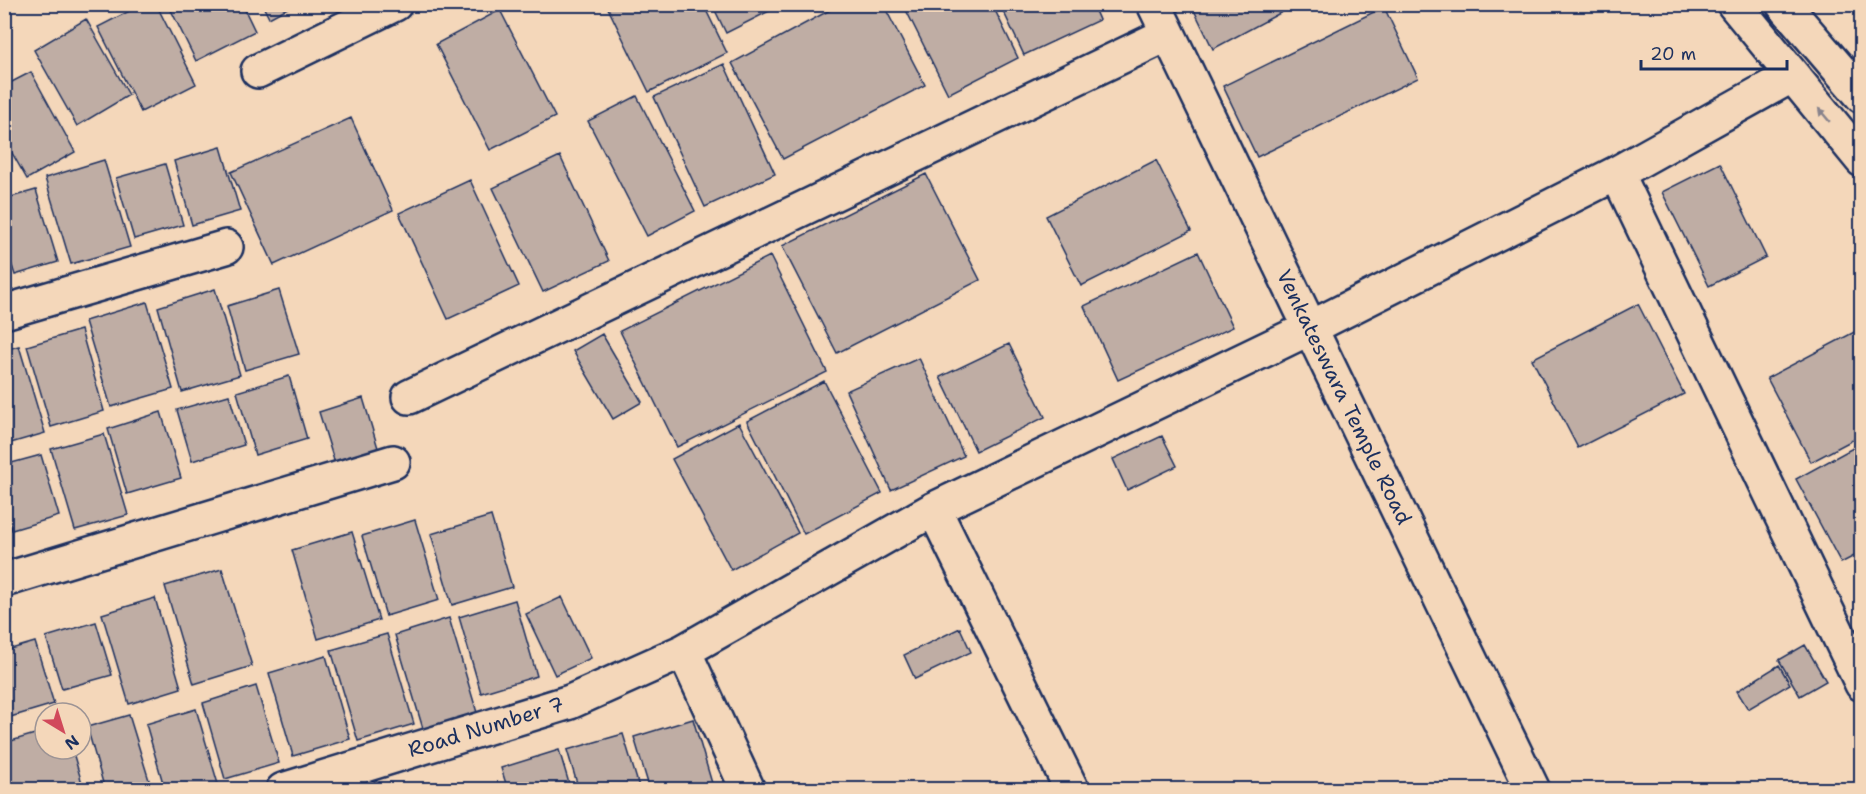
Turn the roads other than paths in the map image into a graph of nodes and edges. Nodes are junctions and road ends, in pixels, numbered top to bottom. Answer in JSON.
{"nodes":[{"id":1,"x":395,"y":4,"type":"edge"},
{"id":2,"x":1154,"y":4,"type":"edge"},
{"id":3,"x":1783,"y":4,"type":"edge"},
{"id":4,"x":1743,"y":8,"type":"edge"},
{"id":5,"x":1168,"y":34,"type":"junction"},
{"id":6,"x":258,"y":71,"type":"dead end"},
{"id":7,"x":1791,"y":76,"type":"junction"},
{"id":8,"x":1862,"y":96,"type":"edge"},
{"id":9,"x":1862,"y":160,"type":"edge"},
{"id":10,"x":1617,"y":173,"type":"junction"},
{"id":11,"x":226,"y":248,"type":"dead end"},
{"id":12,"x":4,"y":312,"type":"edge"},
{"id":13,"x":1310,"y":328,"type":"junction"},
{"id":14,"x":409,"y":397,"type":"dead end"},
{"id":15,"x":393,"y":462,"type":"dead end"},
{"id":16,"x":934,"y":509,"type":"junction"},
{"id":17,"x":4,"y":580,"type":"edge"},
{"id":18,"x":684,"y":651,"type":"junction"},
{"id":19,"x":1862,"y":684,"type":"edge"},
{"id":20,"x":283,"y":789,"type":"edge"},
{"id":21,"x":748,"y":789,"type":"edge"},
{"id":22,"x":1072,"y":789,"type":"edge"},
{"id":23,"x":1533,"y":789,"type":"edge"}],
"edges":[{"from":1,"to":6,"type":"street"},
{"from":2,"to":5,"type":"street","name":"Venkateswara Temple Road"},
{"from":3,"to":8,"type":"street"},
{"from":4,"to":7,"type":"street"},
{"from":5,"to":13,"type":"street","name":"Venkateswara Temple Road"},
{"from":5,"to":14,"type":"street"},
{"from":9,"to":7,"type":"street","one_way":true},
{"from":7,"to":10,"type":"street","name":"Road Number 7"},
{"from":10,"to":13,"type":"street","name":"Road Number 7"},
{"from":10,"to":19,"type":"street"},
{"from":11,"to":12,"type":"street"},
{"from":13,"to":16,"type":"street","name":"Road Number 7"},
{"from":13,"to":23,"type":"street","name":"Venkateswara Temple Road"},
{"from":15,"to":17,"type":"street"},
{"from":16,"to":18,"type":"street","name":"Road Number 7"},
{"from":16,"to":22,"type":"street"},
{"from":18,"to":20,"type":"street","name":"Road Number 7"},
{"from":18,"to":21,"type":"street"}]}
